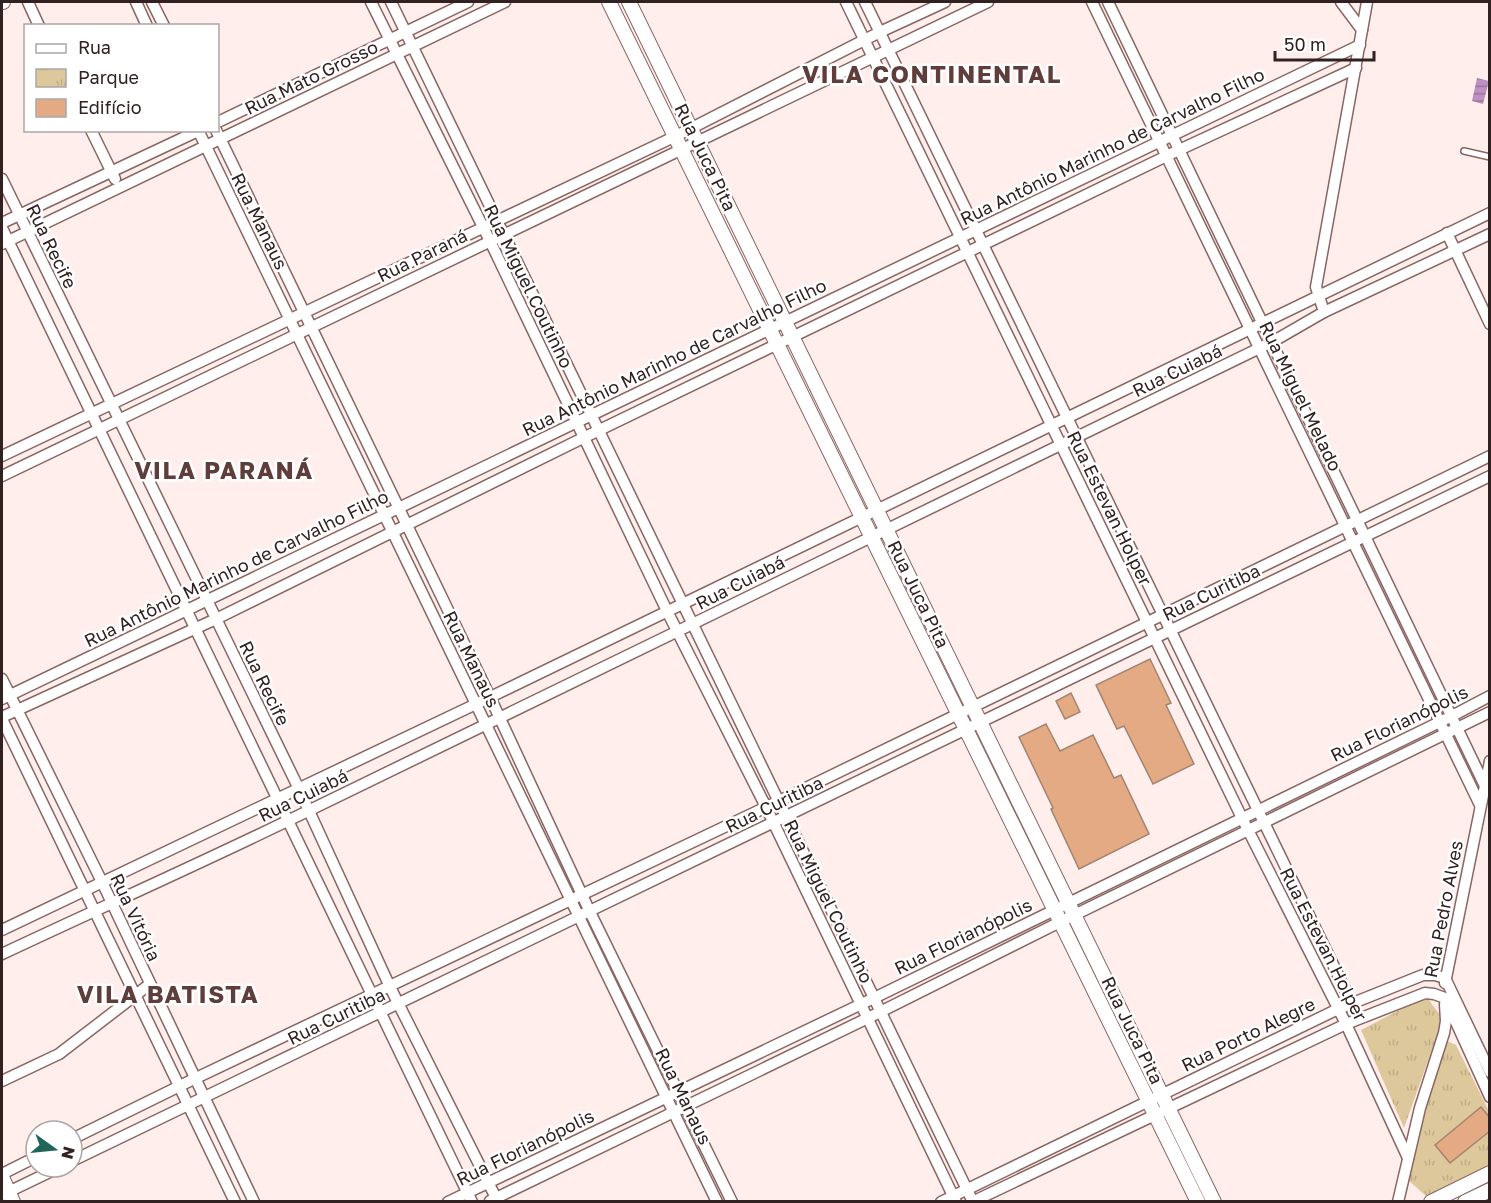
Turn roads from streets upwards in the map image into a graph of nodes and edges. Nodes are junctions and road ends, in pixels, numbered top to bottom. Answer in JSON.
{"nodes":[{"id":1,"x":28,"y":2,"type":"edge"},
{"id":2,"x":136,"y":2,"type":"edge"},
{"id":3,"x":152,"y":2,"type":"edge"},
{"id":4,"x":371,"y":2,"type":"edge"},
{"id":5,"x":391,"y":2,"type":"edge"},
{"id":6,"x":468,"y":2,"type":"edge"},
{"id":7,"x":505,"y":2,"type":"edge"},
{"id":8,"x":609,"y":2,"type":"edge"},
{"id":9,"x":629,"y":2,"type":"edge"},
{"id":10,"x":846,"y":2,"type":"edge"},
{"id":11,"x":865,"y":2,"type":"edge"},
{"id":12,"x":945,"y":2,"type":"edge"},
{"id":13,"x":987,"y":2,"type":"edge"},
{"id":14,"x":1092,"y":2,"type":"edge"},
{"id":15,"x":1108,"y":2,"type":"edge"},
{"id":16,"x":1341,"y":2,"type":"edge"},
{"id":17,"x":1367,"y":2,"type":"edge"},
{"id":18,"x":38,"y":24,"type":"edge"},
{"id":19,"x":146,"y":24,"type":"edge"},
{"id":20,"x":163,"y":24,"type":"edge"},
{"id":21,"x":1362,"y":30,"type":"junction"},
{"id":22,"x":405,"y":31,"type":"junction"},
{"id":23,"x":880,"y":32,"type":"junction"},
{"id":24,"x":389,"y":39,"type":"junction"},
{"id":25,"x":865,"y":40,"type":"junction"},
{"id":26,"x":1360,"y":45,"type":"junction"},
{"id":27,"x":413,"y":46,"type":"junction"},
{"id":28,"x":888,"y":49,"type":"junction"},
{"id":29,"x":395,"y":54,"type":"junction"},
{"id":30,"x":873,"y":57,"type":"junction"},
{"id":31,"x":1356,"y":68,"type":"junction"},
{"id":32,"x":219,"y":122,"type":"edge"},
{"id":33,"x":691,"y":128,"type":"junction"},
{"id":34,"x":92,"y":132,"type":"edge"},
{"id":35,"x":197,"y":132,"type":"edge"},
{"id":36,"x":199,"y":132,"type":"edge"},
{"id":37,"x":218,"y":135,"type":"edge"},
{"id":38,"x":1172,"y":136,"type":"junction"},
{"id":39,"x":697,"y":141,"type":"junction"},
{"id":40,"x":680,"y":142,"type":"junction"},
{"id":41,"x":1160,"y":142,"type":"junction"},
{"id":42,"x":206,"y":146,"type":"junction"},
{"id":43,"x":1179,"y":150,"type":"junction"},
{"id":44,"x":1166,"y":156,"type":"junction"},
{"id":45,"x":112,"y":173,"type":"junction"},
{"id":46,"x":2,"y":179,"type":"edge"},
{"id":47,"x":119,"y":187,"type":"junction"},
{"id":48,"x":1490,"y":213,"type":"edge"},
{"id":49,"x":19,"y":214,"type":"junction"},
{"id":50,"x":497,"y":220,"type":"junction"},
{"id":51,"x":2,"y":223,"type":"edge"},
{"id":52,"x":482,"y":227,"type":"junction"},
{"id":53,"x":2,"y":228,"type":"edge"},
{"id":54,"x":976,"y":230,"type":"junction"},
{"id":55,"x":27,"y":232,"type":"junction"},
{"id":56,"x":1447,"y":233,"type":"junction"},
{"id":57,"x":504,"y":234,"type":"junction"},
{"id":58,"x":1490,"y":234,"type":"edge"},
{"id":59,"x":960,"y":238,"type":"junction"},
{"id":60,"x":490,"y":240,"type":"junction"},
{"id":61,"x":4,"y":242,"type":"edge"},
{"id":62,"x":983,"y":245,"type":"junction"},
{"id":63,"x":1455,"y":251,"type":"junction"},
{"id":64,"x":968,"y":253,"type":"junction"},
{"id":65,"x":1319,"y":295,"type":"junction"},
{"id":66,"x":1324,"y":312,"type":"junction"},
{"id":67,"x":304,"y":313,"type":"junction"},
{"id":68,"x":290,"y":319,"type":"junction"},
{"id":69,"x":785,"y":322,"type":"junction"},
{"id":70,"x":1263,"y":322,"type":"junction"},
{"id":71,"x":1490,"y":324,"type":"edge"},
{"id":72,"x":311,"y":328,"type":"junction"},
{"id":73,"x":1250,"y":328,"type":"junction"},
{"id":74,"x":770,"y":329,"type":"junction"},
{"id":75,"x":297,"y":334,"type":"junction"},
{"id":76,"x":792,"y":337,"type":"junction"},
{"id":77,"x":1272,"y":342,"type":"junction"},
{"id":78,"x":777,"y":344,"type":"junction"},
{"id":79,"x":1259,"y":348,"type":"junction"},
{"id":80,"x":110,"y":403,"type":"junction"},
{"id":81,"x":91,"y":412,"type":"junction"},
{"id":82,"x":591,"y":415,"type":"junction"},
{"id":83,"x":1067,"y":417,"type":"junction"},
{"id":84,"x":119,"y":421,"type":"junction"},
{"id":85,"x":576,"y":422,"type":"junction"},
{"id":86,"x":1051,"y":424,"type":"junction"},
{"id":87,"x":99,"y":430,"type":"junction"},
{"id":88,"x":599,"y":430,"type":"junction"},
{"id":89,"x":585,"y":436,"type":"junction"},
{"id":90,"x":1077,"y":437,"type":"junction"},
{"id":91,"x":1061,"y":444,"type":"junction"},
{"id":92,"x":2,"y":456,"type":"edge"},
{"id":93,"x":1490,"y":456,"type":"edge"},
{"id":94,"x":2,"y":476,"type":"edge"},
{"id":95,"x":1490,"y":476,"type":"edge"},
{"id":96,"x":877,"y":508,"type":"junction"},
{"id":97,"x":398,"y":509,"type":"junction"},
{"id":98,"x":384,"y":515,"type":"junction"},
{"id":99,"x":861,"y":516,"type":"junction"},
{"id":100,"x":1357,"y":520,"type":"junction"},
{"id":101,"x":405,"y":525,"type":"junction"},
{"id":102,"x":1345,"y":526,"type":"junction"},
{"id":103,"x":887,"y":528,"type":"junction"},
{"id":104,"x":392,"y":532,"type":"junction"},
{"id":105,"x":870,"y":535,"type":"junction"},
{"id":106,"x":1365,"y":536,"type":"junction"},
{"id":107,"x":1353,"y":542,"type":"junction"},
{"id":108,"x":206,"y":600,"type":"junction"},
{"id":109,"x":683,"y":604,"type":"junction"},
{"id":110,"x":186,"y":610,"type":"junction"},
{"id":111,"x":667,"y":611,"type":"junction"},
{"id":112,"x":1163,"y":615,"type":"junction"},
{"id":113,"x":216,"y":618,"type":"junction"},
{"id":114,"x":1147,"y":622,"type":"junction"},
{"id":115,"x":693,"y":624,"type":"junction"},
{"id":116,"x":195,"y":628,"type":"junction"},
{"id":117,"x":1170,"y":630,"type":"junction"},
{"id":118,"x":678,"y":632,"type":"junction"},
{"id":119,"x":1154,"y":638,"type":"junction"},
{"id":120,"x":2,"y":679,"type":"edge"},
{"id":121,"x":1490,"y":696,"type":"edge"},
{"id":122,"x":5,"y":697,"type":"edge"},
{"id":123,"x":490,"y":698,"type":"junction"},
{"id":124,"x":476,"y":704,"type":"junction"},
{"id":125,"x":974,"y":707,"type":"junction"},
{"id":126,"x":16,"y":710,"type":"junction"},
{"id":127,"x":1490,"y":712,"type":"edge"},
{"id":128,"x":959,"y":714,"type":"junction"},
{"id":129,"x":1452,"y":716,"type":"junction"},
{"id":130,"x":498,"y":717,"type":"junction"},
{"id":131,"x":2,"y":718,"type":"edge"},
{"id":132,"x":981,"y":722,"type":"junction"},
{"id":133,"x":1440,"y":722,"type":"junction"},
{"id":134,"x":485,"y":723,"type":"junction"},
{"id":135,"x":1458,"y":728,"type":"junction"},
{"id":136,"x":966,"y":729,"type":"junction"},
{"id":137,"x":1446,"y":734,"type":"junction"},
{"id":138,"x":1490,"y":761,"type":"edge"},
{"id":139,"x":1484,"y":784,"type":"junction"},
{"id":140,"x":298,"y":787,"type":"junction"},
{"id":141,"x":277,"y":797,"type":"junction"},
{"id":142,"x":778,"y":801,"type":"junction"},
{"id":143,"x":1480,"y":805,"type":"junction"},
{"id":144,"x":766,"y":807,"type":"junction"},
{"id":145,"x":1258,"y":810,"type":"junction"},
{"id":146,"x":309,"y":811,"type":"junction"},
{"id":147,"x":786,"y":817,"type":"junction"},
{"id":148,"x":1242,"y":818,"type":"junction"},
{"id":149,"x":288,"y":821,"type":"junction"},
{"id":150,"x":1264,"y":822,"type":"junction"},
{"id":151,"x":773,"y":823,"type":"junction"},
{"id":152,"x":1248,"y":830,"type":"junction"},
{"id":153,"x":555,"y":837,"type":"junction"},
{"id":154,"x":543,"y":842,"type":"junction"},
{"id":155,"x":102,"y":882,"type":"junction"},
{"id":156,"x":84,"y":890,"type":"junction"},
{"id":157,"x":583,"y":895,"type":"junction"},
{"id":158,"x":571,"y":900,"type":"junction"},
{"id":159,"x":111,"y":903,"type":"junction"},
{"id":160,"x":94,"y":911,"type":"junction"},
{"id":161,"x":590,"y":912,"type":"junction"},
{"id":162,"x":1064,"y":912,"type":"junction"},
{"id":163,"x":579,"y":918,"type":"junction"},
{"id":164,"x":2,"y":930,"type":"edge"},
{"id":165,"x":2,"y":954,"type":"edge"},
{"id":166,"x":1444,"y":978,"type":"junction"},
{"id":167,"x":150,"y":984,"type":"junction"},
{"id":168,"x":390,"y":987,"type":"junction"},
{"id":169,"x":372,"y":995,"type":"junction"},
{"id":170,"x":135,"y":997,"type":"junction"},
{"id":171,"x":874,"y":998,"type":"junction"},
{"id":172,"x":1445,"y":998,"type":"junction"},
{"id":173,"x":1351,"y":1003,"type":"junction"},
{"id":174,"x":399,"y":1004,"type":"junction"},
{"id":175,"x":861,"y":1004,"type":"junction"},
{"id":176,"x":1338,"y":1009,"type":"junction"},
{"id":177,"x":381,"y":1012,"type":"junction"},
{"id":178,"x":881,"y":1012,"type":"junction"},
{"id":179,"x":868,"y":1018,"type":"junction"},
{"id":180,"x":1359,"y":1018,"type":"junction"},
{"id":181,"x":1346,"y":1024,"type":"junction"},
{"id":182,"x":1490,"y":1072,"type":"edge"},
{"id":183,"x":194,"y":1078,"type":"junction"},
{"id":184,"x":2,"y":1081,"type":"edge"},
{"id":185,"x":179,"y":1086,"type":"junction"},
{"id":186,"x":678,"y":1091,"type":"junction"},
{"id":187,"x":666,"y":1097,"type":"junction"},
{"id":188,"x":1490,"y":1097,"type":"edge"},
{"id":189,"x":204,"y":1098,"type":"junction"},
{"id":190,"x":1165,"y":1102,"type":"junction"},
{"id":191,"x":188,"y":1106,"type":"junction"},
{"id":192,"x":684,"y":1106,"type":"junction"},
{"id":193,"x":1151,"y":1108,"type":"junction"},
{"id":194,"x":673,"y":1112,"type":"junction"},
{"id":195,"x":84,"y":1133,"type":"edge"},
{"id":196,"x":84,"y":1155,"type":"edge"},
{"id":197,"x":1408,"y":1158,"type":"junction"},
{"id":198,"x":24,"y":1163,"type":"edge"},
{"id":199,"x":1490,"y":1173,"type":"edge"},
{"id":200,"x":2,"y":1175,"type":"edge"},
{"id":201,"x":38,"y":1179,"type":"edge"},
{"id":202,"x":487,"y":1183,"type":"junction"},
{"id":203,"x":966,"y":1189,"type":"junction"},
{"id":204,"x":1490,"y":1190,"type":"edge"},
{"id":205,"x":7,"y":1196,"type":"edge"},
{"id":206,"x":470,"y":1197,"type":"edge"},
{"id":207,"x":954,"y":1199,"type":"edge"},
{"id":208,"x":495,"y":1201,"type":"edge"},
{"id":209,"x":973,"y":1201,"type":"edge"},
{"id":210,"x":235,"y":1202,"type":"edge"},
{"id":211,"x":254,"y":1202,"type":"edge"},
{"id":212,"x":448,"y":1202,"type":"edge"},
{"id":213,"x":717,"y":1202,"type":"edge"},
{"id":214,"x":732,"y":1202,"type":"edge"},
{"id":215,"x":941,"y":1202,"type":"edge"},
{"id":216,"x":1197,"y":1202,"type":"edge"},
{"id":217,"x":1214,"y":1202,"type":"edge"},
{"id":218,"x":1398,"y":1202,"type":"edge"},
{"id":219,"x":1431,"y":1202,"type":"edge"},
{"id":220,"x":1465,"y":1202,"type":"edge"}],
"edges":[{"from":1,"to":18,"type":"street"},
{"from":2,"to":19,"type":"street"},
{"from":3,"to":20,"type":"street"},
{"from":4,"to":24,"type":"street","name":"Rua Miguel Coutinho"},
{"from":5,"to":22,"type":"street","name":"Rua Miguel Coutinho"},
{"from":6,"to":22,"type":"street","name":"Rua Mato Grosso"},
{"from":7,"to":27,"type":"street","name":"Rua Mato Grosso"},
{"from":8,"to":40,"type":"street","name":"Rua Juca Pita"},
{"from":9,"to":33,"type":"street","name":"Rua Juca Pita"},
{"from":10,"to":25,"type":"street","name":"Rua Estevan Holper"},
{"from":11,"to":23,"type":"street","name":"Rua Estevan Holper"},
{"from":12,"to":23,"type":"street","name":"Rua Paraná"},
{"from":13,"to":28,"type":"street","name":"Rua Paraná"},
{"from":14,"to":41,"type":"street","name":"Rua Miguel Melado"},
{"from":15,"to":38,"type":"street","name":"Rua Miguel Melado"},
{"from":16,"to":21,"type":"street"},
{"from":17,"to":21,"type":"street"},
{"from":21,"to":26,"type":"street"},
{"from":22,"to":24,"type":"street","name":"Rua Mato Grosso"},
{"from":22,"to":27,"type":"street","name":"Rua Miguel Coutinho"},
{"from":23,"to":25,"type":"street","name":"Rua Paraná"},
{"from":23,"to":28,"type":"street","name":"Rua Estevan Holper"},
{"from":24,"to":29,"type":"street","name":"Rua Miguel Coutinho"},
{"from":24,"to":32,"type":"street","name":"Rua Mato Grosso"},
{"from":25,"to":30,"type":"street","name":"Rua Estevan Holper"},
{"from":25,"to":33,"type":"street","name":"Rua Paraná"},
{"from":26,"to":31,"type":"street"},
{"from":26,"to":38,"type":"street","name":"Rua Antônio Marinho de Carvalho Filho"},
{"from":27,"to":29,"type":"street","name":"Rua Mato Grosso"},
{"from":27,"to":50,"type":"street","name":"Rua Miguel Coutinho"},
{"from":28,"to":30,"type":"street","name":"Rua Paraná"},
{"from":28,"to":54,"type":"street","name":"Rua Estevan Holper"},
{"from":29,"to":37,"type":"street","name":"Rua Mato Grosso"},
{"from":29,"to":52,"type":"street","name":"Rua Miguel Coutinho"},
{"from":30,"to":39,"type":"street","name":"Rua Paraná"},
{"from":30,"to":59,"type":"street","name":"Rua Estevan Holper"},
{"from":31,"to":43,"type":"street","name":"Rua Antônio Marinho de Carvalho Filho"},
{"from":31,"to":65,"type":"street"},
{"from":33,"to":39,"type":"street","name":"Rua Juca Pita"},
{"from":33,"to":40,"type":"street","name":"Rua Paraná"},
{"from":34,"to":45,"type":"street"},
{"from":35,"to":45,"type":"street"},
{"from":36,"to":42,"type":"street","name":"Rua Manaus"},
{"from":37,"to":42,"type":"street","name":"Rua Mato Grosso"},
{"from":37,"to":67,"type":"street","name":"Rua Manaus"},
{"from":38,"to":41,"type":"street","name":"Rua Antônio Marinho de Carvalho Filho"},
{"from":38,"to":43,"type":"street","name":"Rua Miguel Melado"},
{"from":39,"to":40,"type":"street","name":"Rua Paraná"},
{"from":39,"to":69,"type":"street","name":"Rua Juca Pita"},
{"from":40,"to":50,"type":"street","name":"Rua Paraná"},
{"from":40,"to":57,"type":"street","name":"Rua Paraná"},
{"from":40,"to":74,"type":"street","name":"Rua Juca Pita"},
{"from":41,"to":44,"type":"street","name":"Rua Miguel Melado"},
{"from":41,"to":54,"type":"street","name":"Rua Antônio Marinho de Carvalho Filho"},
{"from":42,"to":47,"type":"street","name":"Rua Mato Grosso"},
{"from":42,"to":68,"type":"street","name":"Rua Manaus"},
{"from":43,"to":44,"type":"street","name":"Rua Antônio Marinho de Carvalho Filho"},
{"from":43,"to":70,"type":"street","name":"Rua Miguel Melado"},
{"from":44,"to":62,"type":"street","name":"Rua Antônio Marinho de Carvalho Filho"},
{"from":44,"to":73,"type":"street","name":"Rua Miguel Melado"},
{"from":45,"to":47,"type":"street"},
{"from":45,"to":49,"type":"street"},
{"from":46,"to":49,"type":"street","name":"Rua Recife"},
{"from":47,"to":55,"type":"street","name":"Rua Mato Grosso"},
{"from":48,"to":56,"type":"street","name":"Rua Cuiabá"},
{"from":49,"to":51,"type":"street"},
{"from":49,"to":55,"type":"street","name":"Rua Recife"},
{"from":50,"to":52,"type":"street","name":"Rua Paraná"},
{"from":50,"to":57,"type":"street","name":"Rua Miguel Coutinho"},
{"from":52,"to":60,"type":"street","name":"Rua Miguel Coutinho"},
{"from":52,"to":67,"type":"street","name":"Rua Paraná"},
{"from":53,"to":61,"type":"street","name":"Rua Recife"},
{"from":54,"to":59,"type":"street","name":"Rua Antônio Marinho de Carvalho Filho"},
{"from":54,"to":62,"type":"street","name":"Rua Estevan Holper"},
{"from":55,"to":61,"type":"street","name":"Rua Mato Grosso"},
{"from":55,"to":80,"type":"street","name":"Rua Recife"},
{"from":56,"to":63,"type":"street"},
{"from":56,"to":65,"type":"street","name":"Rua Cuiabá"},
{"from":57,"to":60,"type":"street","name":"Rua Paraná"},
{"from":57,"to":82,"type":"street","name":"Rua Miguel Coutinho"},
{"from":58,"to":63,"type":"street","name":"Rua Cuiabá"},
{"from":59,"to":64,"type":"street","name":"Rua Estevan Holper"},
{"from":59,"to":69,"type":"street","name":"Rua Antônio Marinho de Carvalho Filho"},
{"from":60,"to":72,"type":"street","name":"Rua Paraná"},
{"from":60,"to":85,"type":"street","name":"Rua Miguel Coutinho"},
{"from":61,"to":81,"type":"street","name":"Rua Recife"},
{"from":62,"to":64,"type":"street","name":"Rua Antônio Marinho de Carvalho Filho"},
{"from":62,"to":83,"type":"street","name":"Rua Estevan Holper"},
{"from":63,"to":66,"type":"street","name":"Rua Cuiabá"},
{"from":63,"to":71,"type":"street"},
{"from":64,"to":76,"type":"street","name":"Rua Antônio Marinho de Carvalho Filho"},
{"from":64,"to":86,"type":"street","name":"Rua Estevan Holper"},
{"from":65,"to":66,"type":"street"},
{"from":65,"to":70,"type":"street","name":"Rua Cuiabá"},
{"from":66,"to":77,"type":"street","name":"Rua Cuiabá"},
{"from":67,"to":68,"type":"street","name":"Rua Paraná"},
{"from":67,"to":72,"type":"street","name":"Rua Manaus"},
{"from":68,"to":75,"type":"street","name":"Rua Manaus"},
{"from":68,"to":80,"type":"street","name":"Rua Paraná"},
{"from":69,"to":74,"type":"street","name":"Rua Antônio Marinho de Carvalho Filho"},
{"from":69,"to":76,"type":"street","name":"Rua Juca Pita"},
{"from":70,"to":73,"type":"street","name":"Rua Cuiabá"},
{"from":70,"to":77,"type":"street","name":"Rua Miguel Melado"},
{"from":72,"to":75,"type":"street","name":"Rua Paraná"},
{"from":72,"to":97,"type":"street","name":"Rua Manaus"},
{"from":73,"to":79,"type":"street","name":"Rua Miguel Melado"},
{"from":73,"to":83,"type":"street","name":"Rua Cuiabá"},
{"from":74,"to":78,"type":"street","name":"Rua Juca Pita"},
{"from":74,"to":82,"type":"street","name":"Rua Antônio Marinho de Carvalho Filho"},
{"from":75,"to":84,"type":"street","name":"Rua Paraná"},
{"from":75,"to":98,"type":"street","name":"Rua Manaus"},
{"from":76,"to":78,"type":"street","name":"Rua Antônio Marinho de Carvalho Filho"},
{"from":76,"to":96,"type":"street","name":"Rua Juca Pita"},
{"from":77,"to":79,"type":"street","name":"Rua Cuiabá"},
{"from":77,"to":100,"type":"street","name":"Rua Miguel Melado"},
{"from":78,"to":88,"type":"street","name":"Rua Antônio Marinho de Carvalho Filho"},
{"from":78,"to":99,"type":"street","name":"Rua Juca Pita"},
{"from":79,"to":90,"type":"street","name":"Rua Cuiabá"},
{"from":79,"to":102,"type":"street","name":"Rua Miguel Melado"},
{"from":80,"to":81,"type":"street","name":"Rua Paraná"},
{"from":80,"to":84,"type":"street","name":"Rua Recife"},
{"from":81,"to":87,"type":"street","name":"Rua Recife"},
{"from":81,"to":92,"type":"street","name":"Rua Paraná"},
{"from":82,"to":85,"type":"street","name":"Rua Antônio Marinho de Carvalho Filho"},
{"from":82,"to":88,"type":"street","name":"Rua Miguel Coutinho"},
{"from":83,"to":86,"type":"street","name":"Rua Cuiabá"},
{"from":83,"to":90,"type":"street","name":"Rua Estevan Holper"},
{"from":84,"to":87,"type":"street","name":"Rua Paraná"},
{"from":84,"to":108,"type":"street","name":"Rua Recife"},
{"from":85,"to":89,"type":"street","name":"Rua Miguel Coutinho"},
{"from":85,"to":97,"type":"street","name":"Rua Antônio Marinho de Carvalho Filho"},
{"from":86,"to":91,"type":"street","name":"Rua Estevan Holper"},
{"from":86,"to":96,"type":"street","name":"Rua Cuiabá"},
{"from":87,"to":94,"type":"street","name":"Rua Paraná"},
{"from":87,"to":110,"type":"street","name":"Rua Recife"},
{"from":88,"to":89,"type":"street","name":"Rua Antônio Marinho de Carvalho Filho"},
{"from":88,"to":109,"type":"street","name":"Rua Miguel Coutinho"},
{"from":89,"to":101,"type":"street","name":"Rua Antônio Marinho de Carvalho Filho"},
{"from":89,"to":111,"type":"street","name":"Rua Miguel Coutinho"},
{"from":90,"to":91,"type":"street","name":"Rua Cuiabá"},
{"from":90,"to":112,"type":"street","name":"Rua Estevan Holper"},
{"from":91,"to":103,"type":"street","name":"Rua Cuiabá"},
{"from":91,"to":114,"type":"street","name":"Rua Estevan Holper"},
{"from":93,"to":100,"type":"street","name":"Rua Curitiba"},
{"from":95,"to":106,"type":"street","name":"Rua Curitiba"},
{"from":96,"to":99,"type":"street","name":"Rua Cuiabá"},
{"from":96,"to":103,"type":"street","name":"Rua Juca Pita"},
{"from":97,"to":98,"type":"street","name":"Rua Antônio Marinho de Carvalho Filho"},
{"from":97,"to":101,"type":"street","name":"Rua Manaus"},
{"from":98,"to":104,"type":"street","name":"Rua Manaus"},
{"from":98,"to":108,"type":"street","name":"Rua Antônio Marinho de Carvalho Filho"},
{"from":99,"to":105,"type":"street","name":"Rua Juca Pita"},
{"from":99,"to":109,"type":"street","name":"Rua Cuiabá"},
{"from":100,"to":102,"type":"street","name":"Rua Curitiba"},
{"from":100,"to":106,"type":"street","name":"Rua Miguel Melado"},
{"from":101,"to":104,"type":"street","name":"Rua Antônio Marinho de Carvalho Filho"},
{"from":101,"to":123,"type":"street","name":"Rua Manaus"},
{"from":102,"to":107,"type":"street","name":"Rua Miguel Melado"},
{"from":102,"to":112,"type":"street","name":"Rua Curitiba"},
{"from":103,"to":105,"type":"street","name":"Rua Cuiabá"},
{"from":103,"to":125,"type":"street","name":"Rua Juca Pita"},
{"from":104,"to":113,"type":"street","name":"Rua Antônio Marinho de Carvalho Filho"},
{"from":104,"to":124,"type":"street","name":"Rua Manaus"},
{"from":105,"to":115,"type":"street","name":"Rua Cuiabá"},
{"from":105,"to":128,"type":"street","name":"Rua Juca Pita"},
{"from":106,"to":107,"type":"street","name":"Rua Curitiba"},
{"from":106,"to":129,"type":"street","name":"Rua Miguel Melado"},
{"from":107,"to":117,"type":"street","name":"Rua Curitiba"},
{"from":107,"to":133,"type":"street","name":"Rua Miguel Melado"},
{"from":108,"to":110,"type":"street","name":"Rua Antônio Marinho de Carvalho Filho"},
{"from":108,"to":113,"type":"street","name":"Rua Recife"},
{"from":109,"to":111,"type":"street","name":"Rua Cuiabá"},
{"from":109,"to":115,"type":"street","name":"Rua Miguel Coutinho"},
{"from":110,"to":116,"type":"street","name":"Rua Recife"},
{"from":110,"to":122,"type":"street","name":"Rua Antônio Marinho de Carvalho Filho"},
{"from":111,"to":118,"type":"street","name":"Rua Miguel Coutinho"},
{"from":111,"to":123,"type":"street","name":"Rua Cuiabá"},
{"from":112,"to":114,"type":"street","name":"Rua Curitiba"},
{"from":112,"to":117,"type":"street","name":"Rua Estevan Holper"},
{"from":113,"to":116,"type":"street","name":"Rua Antônio Marinho de Carvalho Filho"},
{"from":113,"to":140,"type":"street","name":"Rua Recife"},
{"from":114,"to":119,"type":"street","name":"Rua Estevan Holper"},
{"from":114,"to":125,"type":"street","name":"Rua Curitiba"},
{"from":115,"to":118,"type":"street","name":"Rua Cuiabá"},
{"from":115,"to":142,"type":"street","name":"Rua Miguel Coutinho"},
{"from":116,"to":126,"type":"street","name":"Rua Antônio Marinho de Carvalho Filho"},
{"from":116,"to":141,"type":"street","name":"Rua Recife"},
{"from":117,"to":119,"type":"street","name":"Rua Curitiba"},
{"from":117,"to":145,"type":"street","name":"Rua Estevan Holper"},
{"from":118,"to":130,"type":"street","name":"Rua Cuiabá"},
{"from":118,"to":144,"type":"street","name":"Rua Miguel Coutinho"},
{"from":119,"to":132,"type":"street","name":"Rua Curitiba"},
{"from":119,"to":148,"type":"street","name":"Rua Estevan Holper"},
{"from":120,"to":122,"type":"street","name":"Rua Vitória"},
{"from":121,"to":129,"type":"street","name":"Rua Florianópolis"},
{"from":122,"to":126,"type":"street","name":"Rua Vitória"},
{"from":123,"to":124,"type":"street","name":"Rua Cuiabá"},
{"from":123,"to":130,"type":"street","name":"Rua Manaus"},
{"from":124,"to":134,"type":"street","name":"Rua Manaus"},
{"from":124,"to":140,"type":"street","name":"Rua Cuiabá"},
{"from":125,"to":128,"type":"street","name":"Rua Curitiba"},
{"from":125,"to":132,"type":"street","name":"Rua Juca Pita"},
{"from":126,"to":131,"type":"street","name":"Rua Antônio Marinho de Carvalho Filho"},
{"from":126,"to":155,"type":"street","name":"Rua Vitória"},
{"from":127,"to":135,"type":"street","name":"Rua Florianópolis"},
{"from":128,"to":136,"type":"street","name":"Rua Juca Pita"},
{"from":128,"to":142,"type":"street","name":"Rua Curitiba"},
{"from":129,"to":133,"type":"street","name":"Rua Florianópolis"},
{"from":129,"to":135,"type":"street","name":"Rua Miguel Melado"},
{"from":130,"to":134,"type":"street","name":"Rua Cuiabá"},
{"from":130,"to":153,"type":"street","name":"Rua Manaus"},
{"from":131,"to":156,"type":"street","name":"Rua Vitória"},
{"from":132,"to":136,"type":"street","name":"Rua Curitiba"},
{"from":132,"to":162,"type":"street","name":"Rua Juca Pita"},
{"from":133,"to":137,"type":"street","name":"Rua Miguel Melado"},
{"from":133,"to":145,"type":"street","name":"Rua Florianópolis"},
{"from":134,"to":146,"type":"street","name":"Rua Cuiabá"},
{"from":134,"to":154,"type":"street","name":"Rua Manaus"},
{"from":135,"to":137,"type":"street","name":"Rua Florianópolis"},
{"from":135,"to":139,"type":"street","name":"Rua Miguel Melado"},
{"from":136,"to":147,"type":"street","name":"Rua Curitiba"},
{"from":136,"to":162,"type":"street","name":"Rua Juca Pita"},
{"from":137,"to":143,"type":"street","name":"Rua Miguel Melado"},
{"from":137,"to":150,"type":"street","name":"Rua Florianópolis"},
{"from":138,"to":139,"type":"street","name":"Rua Pedro Alves"},
{"from":139,"to":143,"type":"street","name":"Rua Pedro Alves"},
{"from":140,"to":141,"type":"street","name":"Rua Cuiabá"},
{"from":140,"to":146,"type":"street","name":"Rua Recife"},
{"from":141,"to":149,"type":"street","name":"Rua Recife"},
{"from":141,"to":155,"type":"street","name":"Rua Cuiabá"},
{"from":142,"to":144,"type":"street","name":"Rua Curitiba"},
{"from":142,"to":147,"type":"street","name":"Rua Miguel Coutinho"},
{"from":143,"to":166,"type":"street","name":"Rua Pedro Alves"},
{"from":144,"to":151,"type":"street","name":"Rua Miguel Coutinho"},
{"from":144,"to":157,"type":"street","name":"Rua Curitiba"},
{"from":145,"to":148,"type":"street","name":"Rua Florianópolis"},
{"from":145,"to":150,"type":"street","name":"Rua Estevan Holper"},
{"from":146,"to":149,"type":"street","name":"Rua Cuiabá"},
{"from":146,"to":168,"type":"street","name":"Rua Recife"},
{"from":147,"to":151,"type":"street","name":"Rua Curitiba"},
{"from":147,"to":171,"type":"street","name":"Rua Miguel Coutinho"},
{"from":148,"to":152,"type":"street","name":"Rua Estevan Holper"},
{"from":148,"to":162,"type":"street","name":"Rua Florianópolis"},
{"from":149,"to":159,"type":"street","name":"Rua Cuiabá"},
{"from":149,"to":169,"type":"street","name":"Rua Recife"},
{"from":150,"to":152,"type":"street","name":"Rua Florianópolis"},
{"from":150,"to":173,"type":"street","name":"Rua Estevan Holper"},
{"from":151,"to":161,"type":"street","name":"Rua Curitiba"},
{"from":151,"to":175,"type":"street","name":"Rua Miguel Coutinho"},
{"from":152,"to":162,"type":"street","name":"Rua Florianópolis"},
{"from":152,"to":176,"type":"street","name":"Rua Estevan Holper"},
{"from":153,"to":154,"type":"street"},
{"from":153,"to":157,"type":"street","name":"Rua Manaus"},
{"from":154,"to":158,"type":"street","name":"Rua Manaus"},
{"from":155,"to":156,"type":"street","name":"Rua Cuiabá"},
{"from":155,"to":159,"type":"street","name":"Rua Vitória"},
{"from":156,"to":160,"type":"street","name":"Rua Vitória"},
{"from":156,"to":164,"type":"street","name":"Rua Cuiabá"},
{"from":157,"to":158,"type":"street","name":"Rua Curitiba"},
{"from":157,"to":161,"type":"street","name":"Rua Manaus"},
{"from":158,"to":163,"type":"street","name":"Rua Manaus"},
{"from":158,"to":168,"type":"street","name":"Rua Curitiba"},
{"from":159,"to":160,"type":"street","name":"Rua Cuiabá"},
{"from":159,"to":167,"type":"street","name":"Rua Vitória"},
{"from":160,"to":165,"type":"street","name":"Rua Cuiabá"},
{"from":160,"to":170,"type":"street","name":"Rua Vitória"},
{"from":161,"to":163,"type":"street","name":"Rua Curitiba"},
{"from":161,"to":186,"type":"street","name":"Rua Manaus"},
{"from":162,"to":171,"type":"street","name":"Rua Florianópolis"},
{"from":162,"to":178,"type":"street","name":"Rua Florianópolis"},
{"from":162,"to":190,"type":"street","name":"Rua Juca Pita"},
{"from":162,"to":193,"type":"street","name":"Rua Juca Pita"},
{"from":163,"to":174,"type":"street","name":"Rua Curitiba"},
{"from":163,"to":187,"type":"street","name":"Rua Manaus"},
{"from":166,"to":172,"type":"street","name":"Rua Pedro Alves"},
{"from":166,"to":173,"type":"street","name":"Rua Porto Alegre"},
{"from":166,"to":182,"type":"street"},
{"from":167,"to":170,"type":"street"},
{"from":167,"to":183,"type":"street","name":"Rua Vitória"},
{"from":168,"to":169,"type":"street","name":"Rua Curitiba"},
{"from":168,"to":174,"type":"street","name":"Rua Recife"},
{"from":169,"to":177,"type":"street","name":"Rua Recife"},
{"from":169,"to":183,"type":"street","name":"Rua Curitiba"},
{"from":170,"to":184,"type":"street"},
{"from":170,"to":185,"type":"street","name":"Rua Vitória"},
{"from":171,"to":175,"type":"street","name":"Rua Florianópolis"},
{"from":171,"to":178,"type":"street","name":"Rua Miguel Coutinho"},
{"from":172,"to":180,"type":"street","name":"Rua Porto Alegre"},
{"from":172,"to":188,"type":"street"},
{"from":172,"to":197,"type":"street","name":"Rua Pedro Alves"},
{"from":173,"to":176,"type":"street","name":"Rua Porto Alegre"},
{"from":173,"to":180,"type":"street","name":"Rua Estevan Holper"},
{"from":174,"to":177,"type":"street","name":"Rua Curitiba"},
{"from":174,"to":202,"type":"street","name":"Rua Recife"},
{"from":175,"to":179,"type":"street","name":"Rua Miguel Coutinho"},
{"from":175,"to":186,"type":"street","name":"Rua Florianópolis"},
{"from":176,"to":181,"type":"street","name":"Rua Estevan Holper"},
{"from":176,"to":190,"type":"street","name":"Rua Porto Alegre"},
{"from":177,"to":189,"type":"street","name":"Rua Curitiba"},
{"from":177,"to":206,"type":"street","name":"Rua Recife"},
{"from":178,"to":179,"type":"street","name":"Rua Florianópolis"},
{"from":178,"to":203,"type":"street","name":"Rua Miguel Coutinho"},
{"from":179,"to":192,"type":"street","name":"Rua Florianópolis"},
{"from":179,"to":207,"type":"street","name":"Rua Miguel Coutinho"},
{"from":180,"to":181,"type":"street","name":"Rua Porto Alegre"},
{"from":181,"to":190,"type":"street","name":"Rua Porto Alegre"},
{"from":181,"to":197,"type":"street","name":"Rua Estevan Holper"},
{"from":183,"to":185,"type":"street","name":"Rua Curitiba"},
{"from":183,"to":189,"type":"street","name":"Rua Vitória"},
{"from":185,"to":191,"type":"street","name":"Rua Vitória"},
{"from":185,"to":195,"type":"street","name":"Rua Curitiba"},
{"from":186,"to":187,"type":"street","name":"Rua Florianópolis"},
{"from":186,"to":192,"type":"street","name":"Rua Manaus"},
{"from":187,"to":194,"type":"street","name":"Rua Manaus"},
{"from":187,"to":202,"type":"street","name":"Rua Florianópolis"},
{"from":189,"to":191,"type":"street","name":"Rua Curitiba"},
{"from":189,"to":211,"type":"street","name":"Rua Vitória"},
{"from":190,"to":193,"type":"street","name":"Rua Porto Alegre"},
{"from":190,"to":217,"type":"street","name":"Rua Juca Pita"},
{"from":191,"to":196,"type":"street","name":"Rua Curitiba"},
{"from":191,"to":210,"type":"street","name":"Rua Vitória"},
{"from":192,"to":194,"type":"street","name":"Rua Florianópolis"},
{"from":192,"to":214,"type":"street","name":"Rua Manaus"},
{"from":193,"to":203,"type":"street","name":"Rua Porto Alegre"},
{"from":193,"to":209,"type":"street","name":"Rua Porto Alegre"},
{"from":193,"to":216,"type":"street","name":"Rua Juca Pita"},
{"from":194,"to":208,"type":"street","name":"Rua Florianópolis"},
{"from":194,"to":213,"type":"street","name":"Rua Manaus"},
{"from":197,"to":218,"type":"street","name":"Rua Pedro Alves"},
{"from":198,"to":200,"type":"street"},
{"from":199,"to":219,"type":"street"},
{"from":200,"to":205,"type":"street"},
{"from":201,"to":205,"type":"street"},
{"from":202,"to":206,"type":"street","name":"Rua Florianópolis"},
{"from":202,"to":208,"type":"street","name":"Rua Recife"},
{"from":203,"to":207,"type":"street","name":"Rua Porto Alegre"},
{"from":203,"to":209,"type":"street","name":"Rua Miguel Coutinho"},
{"from":204,"to":220,"type":"street"},
{"from":206,"to":212,"type":"street","name":"Rua Florianópolis"},
{"from":207,"to":215,"type":"street","name":"Rua Porto Alegre"}]}
